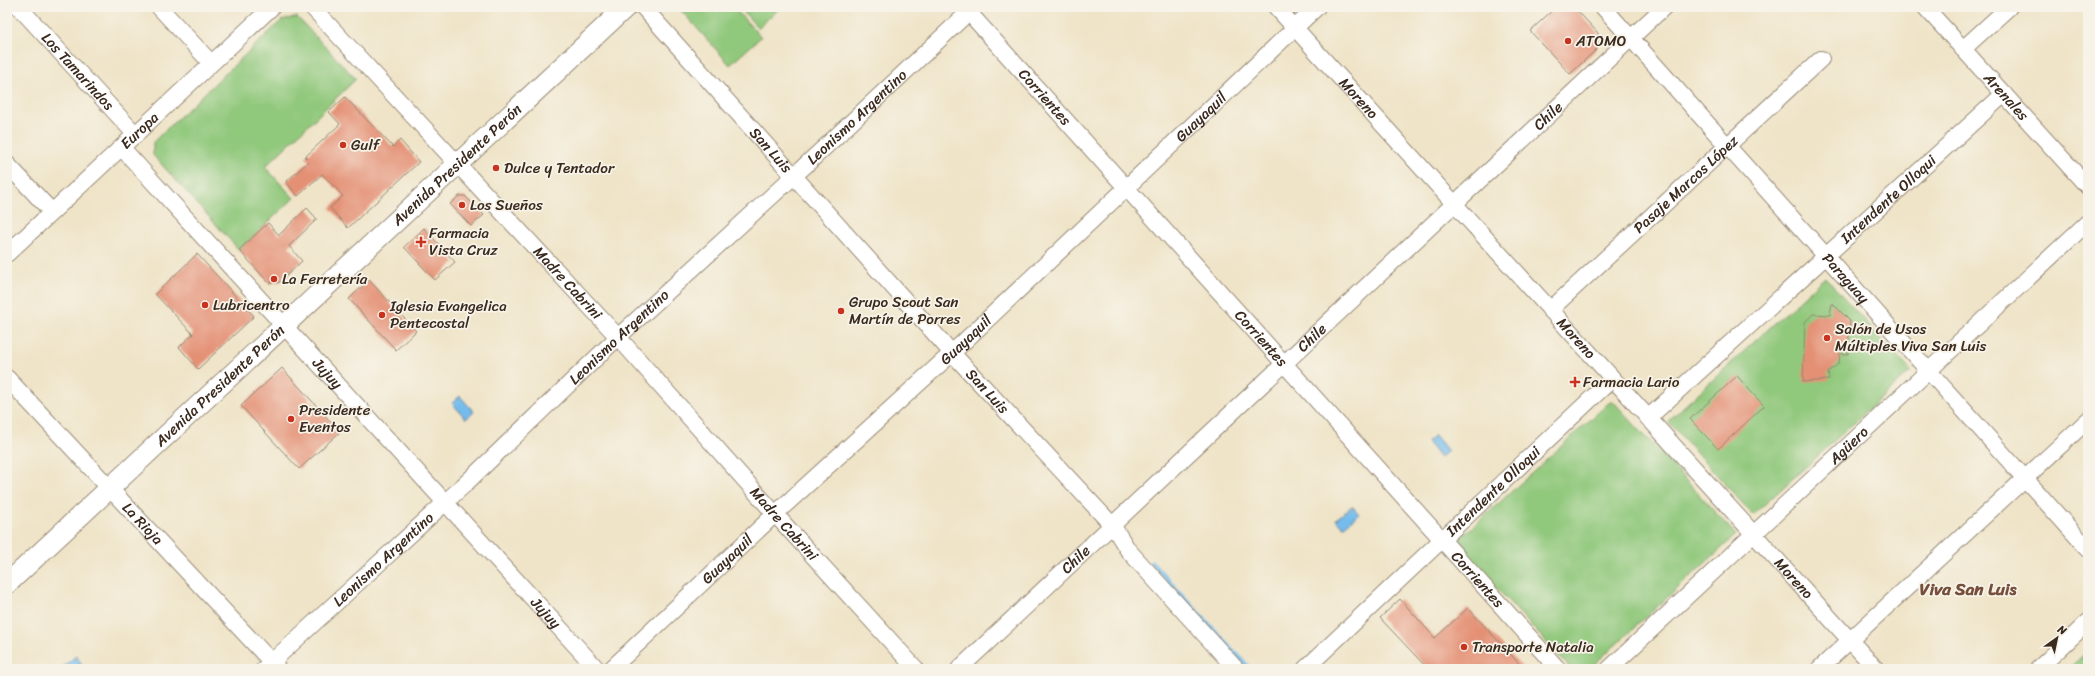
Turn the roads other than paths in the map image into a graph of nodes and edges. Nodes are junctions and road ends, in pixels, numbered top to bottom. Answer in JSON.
{"nodes":[{"id":1,"x":19,"y":7,"type":"edge"},
{"id":2,"x":159,"y":7,"type":"edge"},
{"id":3,"x":272,"y":7,"type":"edge"},
{"id":4,"x":312,"y":7,"type":"edge"},
{"id":5,"x":626,"y":7,"type":"edge"},
{"id":6,"x":643,"y":7,"type":"edge"},
{"id":7,"x":1276,"y":7,"type":"edge"},
{"id":8,"x":1317,"y":7,"type":"edge"},
{"id":9,"x":1603,"y":7,"type":"edge"},
{"id":10,"x":1664,"y":7,"type":"edge"},
{"id":11,"x":1925,"y":7,"type":"edge"},
{"id":12,"x":2009,"y":7,"type":"edge"},
{"id":13,"x":969,"y":9,"type":"edge"},
{"id":14,"x":1294,"y":28,"type":"junction"},
{"id":15,"x":1631,"y":38,"type":"junction"},
{"id":16,"x":1963,"y":49,"type":"junction"},
{"id":17,"x":1821,"y":59,"type":"dead end"},
{"id":18,"x":211,"y":63,"type":"junction"},
{"id":19,"x":2004,"y":94,"type":"junction"},
{"id":20,"x":136,"y":135,"type":"junction"},
{"id":21,"x":1727,"y":145,"type":"junction"},
{"id":22,"x":122,"y":148,"type":"junction"},
{"id":23,"x":458,"y":163,"type":"junction"},
{"id":24,"x":7,"y":164,"type":"edge"},
{"id":25,"x":793,"y":176,"type":"junction"},
{"id":26,"x":1126,"y":187,"type":"junction"},
{"id":27,"x":2088,"y":187,"type":"edge"},
{"id":28,"x":1454,"y":204,"type":"junction"},
{"id":29,"x":52,"y":212,"type":"junction"},
{"id":30,"x":2088,"y":222,"type":"edge"},
{"id":31,"x":7,"y":254,"type":"edge"},
{"id":32,"x":1826,"y":256,"type":"junction"},
{"id":33,"x":1550,"y":310,"type":"junction"},
{"id":34,"x":284,"y":326,"type":"junction"},
{"id":35,"x":618,"y":337,"type":"junction"},
{"id":36,"x":952,"y":353,"type":"junction"},
{"id":37,"x":1284,"y":364,"type":"junction"},
{"id":38,"x":1928,"y":371,"type":"junction"},
{"id":39,"x":7,"y":378,"type":"edge"},
{"id":40,"x":1612,"y":379,"type":"junction"},
{"id":41,"x":1648,"y":418,"type":"junction"},
{"id":42,"x":2088,"y":420,"type":"edge"},
{"id":43,"x":2024,"y":479,"type":"junction"},
{"id":44,"x":109,"y":489,"type":"junction"},
{"id":45,"x":445,"y":502,"type":"junction"},
{"id":46,"x":774,"y":514,"type":"junction"},
{"id":47,"x":1113,"y":526,"type":"junction"},
{"id":48,"x":1753,"y":534,"type":"junction"},
{"id":49,"x":1443,"y":540,"type":"junction"},
{"id":50,"x":2088,"y":549,"type":"edge"},
{"id":51,"x":7,"y":584,"type":"edge"},
{"id":52,"x":2088,"y":622,"type":"edge"},
{"id":53,"x":1850,"y":640,"type":"junction"},
{"id":54,"x":271,"y":667,"type":"edge"},
{"id":55,"x":597,"y":669,"type":"edge"},
{"id":56,"x":611,"y":669,"type":"edge"},
{"id":57,"x":916,"y":669,"type":"edge"},
{"id":58,"x":959,"y":669,"type":"edge"},
{"id":59,"x":1236,"y":669,"type":"edge"},
{"id":60,"x":1305,"y":669,"type":"edge"},
{"id":61,"x":1558,"y":669,"type":"edge"},
{"id":62,"x":1609,"y":669,"type":"edge"},
{"id":63,"x":1819,"y":669,"type":"edge"},
{"id":64,"x":1876,"y":669,"type":"edge"},
{"id":65,"x":2038,"y":669,"type":"edge"}],
"edges":[{"from":1,"to":20,"type":"street","name":"Los Tamarindos"},
{"from":2,"to":18,"type":"street"},
{"from":3,"to":18,"type":"street","name":"Europa"},
{"from":4,"to":23,"type":"street","name":"Madre Cabrini"},
{"from":5,"to":23,"type":"main road","name":"Avenida Presidente Perón"},
{"from":6,"to":25,"type":"street","name":"San Luis"},
{"from":7,"to":14,"type":"street","name":"Moreno"},
{"from":8,"to":14,"type":"street","name":"Guayaquil"},
{"from":9,"to":15,"type":"street","name":"Paraguay"},
{"from":10,"to":15,"type":"street","name":"Chile"},
{"from":11,"to":16,"type":"street","name":"Arenales"},
{"from":12,"to":16,"type":"street"},
{"from":13,"to":25,"type":"street","name":"Leonismo Argentino"},
{"from":13,"to":26,"type":"street","name":"Corrientes"},
{"from":14,"to":26,"type":"street","name":"Guayaquil"},
{"from":14,"to":28,"type":"street","name":"Moreno"},
{"from":15,"to":21,"type":"street","name":"Paraguay"},
{"from":15,"to":28,"type":"street","name":"Chile"},
{"from":16,"to":19,"type":"street","name":"Arenales"},
{"from":17,"to":21,"type":"street","name":"Pasaje Marcos López"},
{"from":18,"to":20,"type":"street","name":"Europa"},
{"from":19,"to":27,"type":"street","name":"Arenales"},
{"from":19,"to":32,"type":"street","name":"Intendente Olloqui"},
{"from":20,"to":22,"type":"street","name":"Europa"},
{"from":21,"to":32,"type":"street","name":"Paraguay"},
{"from":21,"to":33,"type":"street","name":"Pasaje Marcos López"},
{"from":22,"to":29,"type":"street","name":"Europa"},
{"from":22,"to":34,"type":"street","name":"Jujuy"},
{"from":23,"to":34,"type":"main road","name":"Avenida Presidente Perón"},
{"from":23,"to":35,"type":"street","name":"Madre Cabrini"},
{"from":24,"to":29,"type":"street"},
{"from":25,"to":35,"type":"street","name":"Leonismo Argentino"},
{"from":25,"to":36,"type":"street","name":"San Luis"},
{"from":26,"to":36,"type":"street","name":"Guayaquil"},
{"from":26,"to":37,"type":"street","name":"Corrientes"},
{"from":28,"to":33,"type":"street","name":"Moreno"},
{"from":28,"to":37,"type":"street","name":"Chile"},
{"from":29,"to":31,"type":"street","name":"Europa"},
{"from":30,"to":38,"type":"street","name":"Agüero"},
{"from":32,"to":38,"type":"street","name":"Paraguay"},
{"from":32,"to":41,"type":"street","name":"Intendente Olloqui"},
{"from":33,"to":40,"type":"street","name":"Moreno"},
{"from":34,"to":44,"type":"main road","name":"Avenida Presidente Perón"},
{"from":34,"to":45,"type":"street","name":"Jujuy"},
{"from":35,"to":45,"type":"street","name":"Leonismo Argentino"},
{"from":35,"to":46,"type":"street","name":"Madre Cabrini"},
{"from":36,"to":46,"type":"street","name":"Guayaquil"},
{"from":36,"to":47,"type":"street","name":"San Luis"},
{"from":37,"to":47,"type":"street","name":"Chile"},
{"from":37,"to":49,"type":"street","name":"Corrientes"},
{"from":38,"to":43,"type":"street","name":"Paraguay"},
{"from":38,"to":48,"type":"street","name":"Agüero"},
{"from":39,"to":44,"type":"street","name":"La Rioja"},
{"from":40,"to":41,"type":"street","name":"Moreno"},
{"from":40,"to":49,"type":"street","name":"Intendente Olloqui"},
{"from":41,"to":48,"type":"street","name":"Moreno"},
{"from":42,"to":43,"type":"street"},
{"from":43,"to":50,"type":"street","name":"Paraguay"},
{"from":43,"to":53,"type":"street"},
{"from":44,"to":51,"type":"main road","name":"Avenida Presidente Perón"},
{"from":44,"to":54,"type":"street","name":"La Rioja"},
{"from":45,"to":54,"type":"street","name":"Leonismo Argentino"},
{"from":45,"to":55,"type":"street","name":"Jujuy"},
{"from":46,"to":56,"type":"street","name":"Guayaquil"},
{"from":46,"to":57,"type":"street","name":"Madre Cabrini"},
{"from":47,"to":58,"type":"street","name":"Chile"},
{"from":47,"to":59,"type":"street","name":"San Luis"},
{"from":48,"to":53,"type":"street","name":"Moreno"},
{"from":48,"to":62,"type":"street","name":"Agüero"},
{"from":49,"to":60,"type":"street","name":"Intendente Olloqui"},
{"from":49,"to":61,"type":"street","name":"Corrientes"},
{"from":52,"to":65,"type":"street"},
{"from":53,"to":63,"type":"street"},
{"from":53,"to":64,"type":"street","name":"Moreno"}]}
